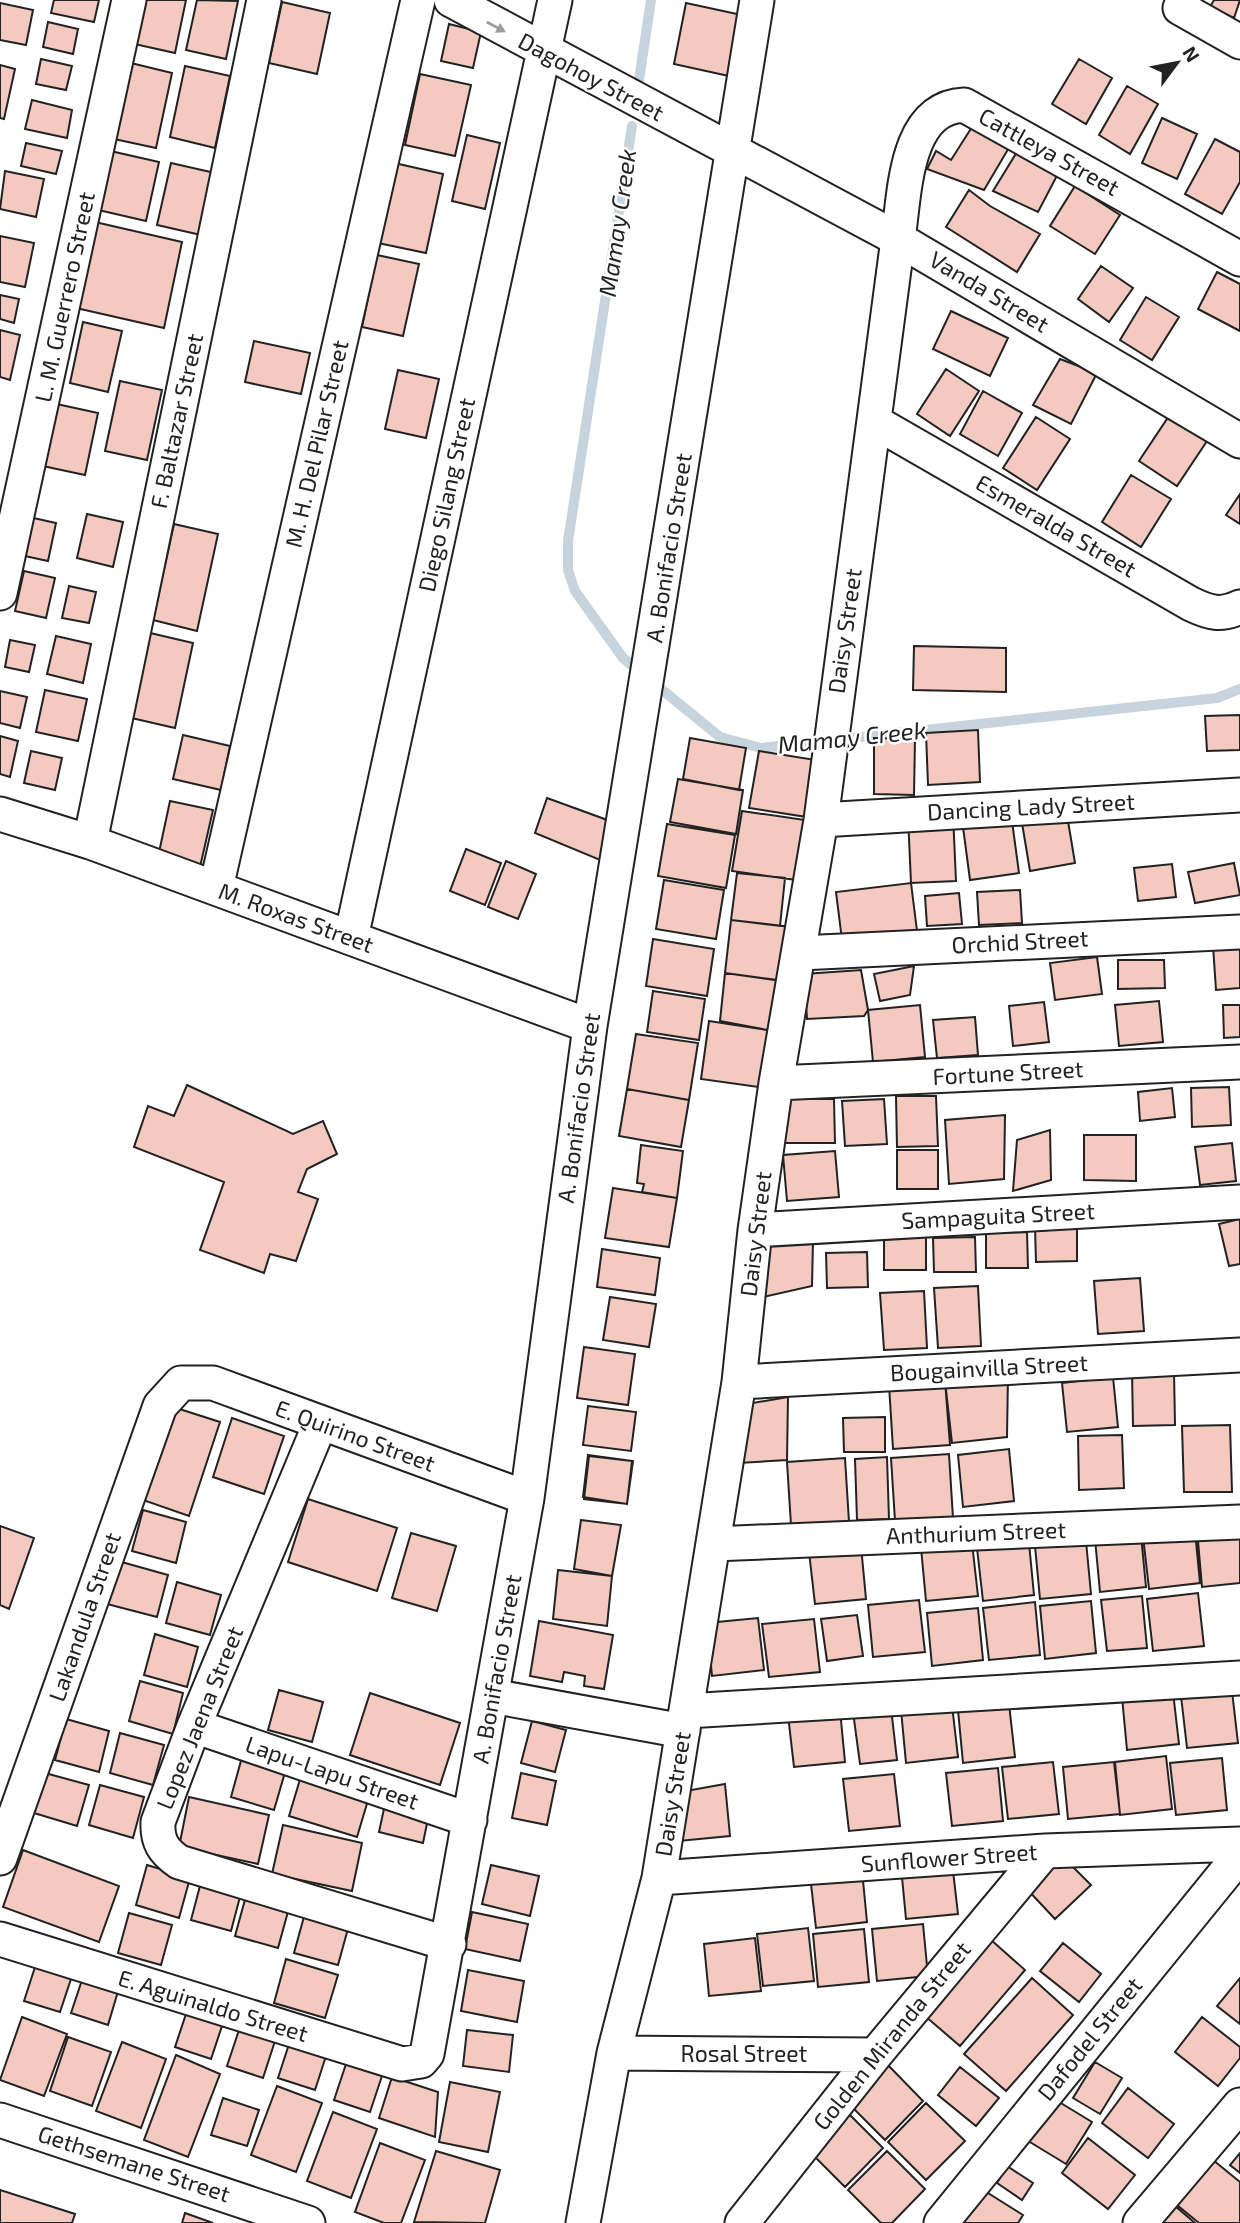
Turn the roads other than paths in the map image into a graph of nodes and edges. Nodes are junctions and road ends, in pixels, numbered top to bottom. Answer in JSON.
{"nodes":[{"id":1,"x":129,"y":0,"type":"edge"},
{"id":2,"x":264,"y":0,"type":"edge"},
{"id":3,"x":418,"y":0,"type":"edge"},
{"id":4,"x":450,"y":0,"type":"edge"},
{"id":5,"x":555,"y":0,"type":"edge"},
{"id":6,"x":757,"y":0,"type":"edge"},
{"id":7,"x":1182,"y":4,"type":"edge"},
{"id":8,"x":1240,"y":42,"type":"edge"},
{"id":9,"x":543,"y":51,"type":"junction"},
{"id":10,"x":733,"y":152,"type":"junction"},
{"id":11,"x":898,"y":239,"type":"junction"},
{"id":12,"x":1240,"y":259,"type":"edge"},
{"id":13,"x":876,"y":422,"type":"junction"},
{"id":14,"x":1240,"y":441,"type":"edge"},
{"id":15,"x":0,"y":593,"type":"edge"},
{"id":16,"x":1240,"y":607,"type":"edge"},
{"id":17,"x":1240,"y":796,"type":"edge"},
{"id":18,"x":0,"y":814,"type":"edge"},
{"id":19,"x":821,"y":820,"type":"junction"},
{"id":20,"x":90,"y":842,"type":"junction"},
{"id":21,"x":216,"y":888,"type":"junction"},
{"id":22,"x":1240,"y":932,"type":"edge"},
{"id":23,"x":351,"y":938,"type":"junction"},
{"id":24,"x":800,"y":953,"type":"junction"},
{"id":25,"x":590,"y":1026,"type":"junction"},
{"id":26,"x":1240,"y":1062,"type":"edge"},
{"id":27,"x":776,"y":1083,"type":"junction"},
{"id":28,"x":1240,"y":1202,"type":"edge"},
{"id":29,"x":755,"y":1230,"type":"junction"},
{"id":30,"x":1240,"y":1355,"type":"edge"},
{"id":31,"x":739,"y":1381,"type":"junction"},
{"id":32,"x":181,"y":1383,"type":"joint"},
{"id":33,"x":320,"y":1424,"type":"junction"},
{"id":34,"x":527,"y":1498,"type":"junction"},
{"id":35,"x":1240,"y":1521,"type":"edge"},
{"id":36,"x":713,"y":1544,"type":"junction"},
{"id":37,"x":1240,"y":1678,"type":"edge"},
{"id":38,"x":492,"y":1696,"type":"junction"},
{"id":39,"x":685,"y":1721,"type":"junction"},
{"id":40,"x":194,"y":1726,"type":"junction"},
{"id":41,"x":470,"y":1820,"type":"junction"},
{"id":42,"x":1240,"y":1844,"type":"edge"},
{"id":43,"x":1045,"y":1851,"type":"junction"},
{"id":44,"x":1240,"y":1856,"type":"edge"},
{"id":45,"x":0,"y":1858,"type":"edge"},
{"id":46,"x":659,"y":1878,"type":"junction"},
{"id":47,"x":449,"y":1944,"type":"junction"},
{"id":48,"x":2,"y":1947,"type":"edge"},
{"id":49,"x":614,"y":2053,"type":"junction"},
{"id":50,"x":875,"y":2055,"type":"junction"},
{"id":51,"x":421,"y":2061,"type":"joint"},
{"id":52,"x":1240,"y":2105,"type":"edge"},
{"id":53,"x":0,"y":2120,"type":"edge"},
{"id":54,"x":308,"y":2223,"type":"edge"},
{"id":55,"x":583,"y":2223,"type":"edge"},
{"id":56,"x":743,"y":2223,"type":"edge"},
{"id":57,"x":941,"y":2223,"type":"edge"},
{"id":58,"x":1140,"y":2223,"type":"edge"}],
"edges":[{"from":1,"to":15,"type":"street","name":"L. M. Guerrero Street"},
{"from":2,"to":20,"type":"street","name":"F. Baltazar Street"},
{"from":3,"to":21,"type":"street","name":"M. H. Del Pilar Street"},
{"from":4,"to":9,"type":"street","name":"Dagohoy Street","one_way":true},
{"from":5,"to":9,"type":"street","name":"Diego Silang Street"},
{"from":6,"to":10,"type":"street","name":"A. Bonifacio Street"},
{"from":7,"to":8,"type":"street"},
{"from":9,"to":10,"type":"street","name":"Dagohoy Street"},
{"from":9,"to":23,"type":"street","name":"Diego Silang Street"},
{"from":10,"to":11,"type":"street","name":"Vanda Street"},
{"from":10,"to":25,"type":"street","name":"A. Bonifacio Street"},
{"from":11,"to":12,"type":"street","name":"Cattleya Street"},
{"from":11,"to":13,"type":"street","name":"Daisy Street"},
{"from":11,"to":14,"type":"street","name":"Vanda Street"},
{"from":13,"to":16,"type":"street","name":"Esmeralda Street"},
{"from":13,"to":19,"type":"street","name":"Daisy Street"},
{"from":17,"to":19,"type":"street","name":"Dancing Lady Street"},
{"from":18,"to":20,"type":"street","name":"M. Roxas Street"},
{"from":19,"to":24,"type":"street","name":"Daisy Street"},
{"from":20,"to":21,"type":"street","name":"M. Roxas Street"},
{"from":21,"to":23,"type":"street","name":"M. Roxas Street"},
{"from":22,"to":24,"type":"street","name":"Orchid Street"},
{"from":23,"to":25,"type":"street","name":"M. Roxas Street"},
{"from":24,"to":27,"type":"street","name":"Daisy Street"},
{"from":25,"to":34,"type":"street","name":"A. Bonifacio Street"},
{"from":26,"to":27,"type":"street","name":"Fortune Street"},
{"from":27,"to":29,"type":"street","name":"Daisy Street"},
{"from":28,"to":29,"type":"street","name":"Sampaguita Street"},
{"from":29,"to":31,"type":"street","name":"Daisy Street"},
{"from":30,"to":31,"type":"street","name":"Bougainvilla Street"},
{"from":31,"to":36,"type":"street","name":"Daisy Street"},
{"from":32,"to":33,"type":"street","name":"E. Quirino Street"},
{"from":32,"to":45,"type":"street","name":"Lakandula Street"},
{"from":33,"to":34,"type":"street","name":"E. Quirino Street"},
{"from":33,"to":40,"type":"street","name":"Lopez Jaena Street"},
{"from":34,"to":38,"type":"street","name":"A. Bonifacio Street"},
{"from":35,"to":36,"type":"street","name":"Anthurium Street"},
{"from":36,"to":39,"type":"street","name":"Daisy Street"},
{"from":37,"to":39,"type":"street"},
{"from":38,"to":39,"type":"street"},
{"from":38,"to":41,"type":"street","name":"A. Bonifacio Street"},
{"from":39,"to":46,"type":"street","name":"Daisy Street"},
{"from":40,"to":41,"type":"street","name":"Lapu-Lapu Street"},
{"from":40,"to":47,"type":"street","name":"Lopez Jaena Street"},
{"from":41,"to":47,"type":"street","name":"A. Bonifacio Street"},
{"from":42,"to":43,"type":"street","name":"Sunflower Street"},
{"from":43,"to":46,"type":"street","name":"Sunflower Street"},
{"from":43,"to":50,"type":"street","name":"Golden Miranda Street"},
{"from":44,"to":57,"type":"street","name":"Dafodel Street"},
{"from":46,"to":49,"type":"street","name":"Daisy Street"},
{"from":47,"to":51,"type":"street","name":"A. Bonifacio Street"},
{"from":48,"to":51,"type":"street","name":"E. Aguinaldo Street"},
{"from":49,"to":50,"type":"street","name":"Rosal Street"},
{"from":49,"to":55,"type":"street","name":"Daisy Street"},
{"from":50,"to":56,"type":"street","name":"Golden Miranda Street"},
{"from":52,"to":58,"type":"street"},
{"from":53,"to":54,"type":"street","name":"Gethsemane Street"}]}
